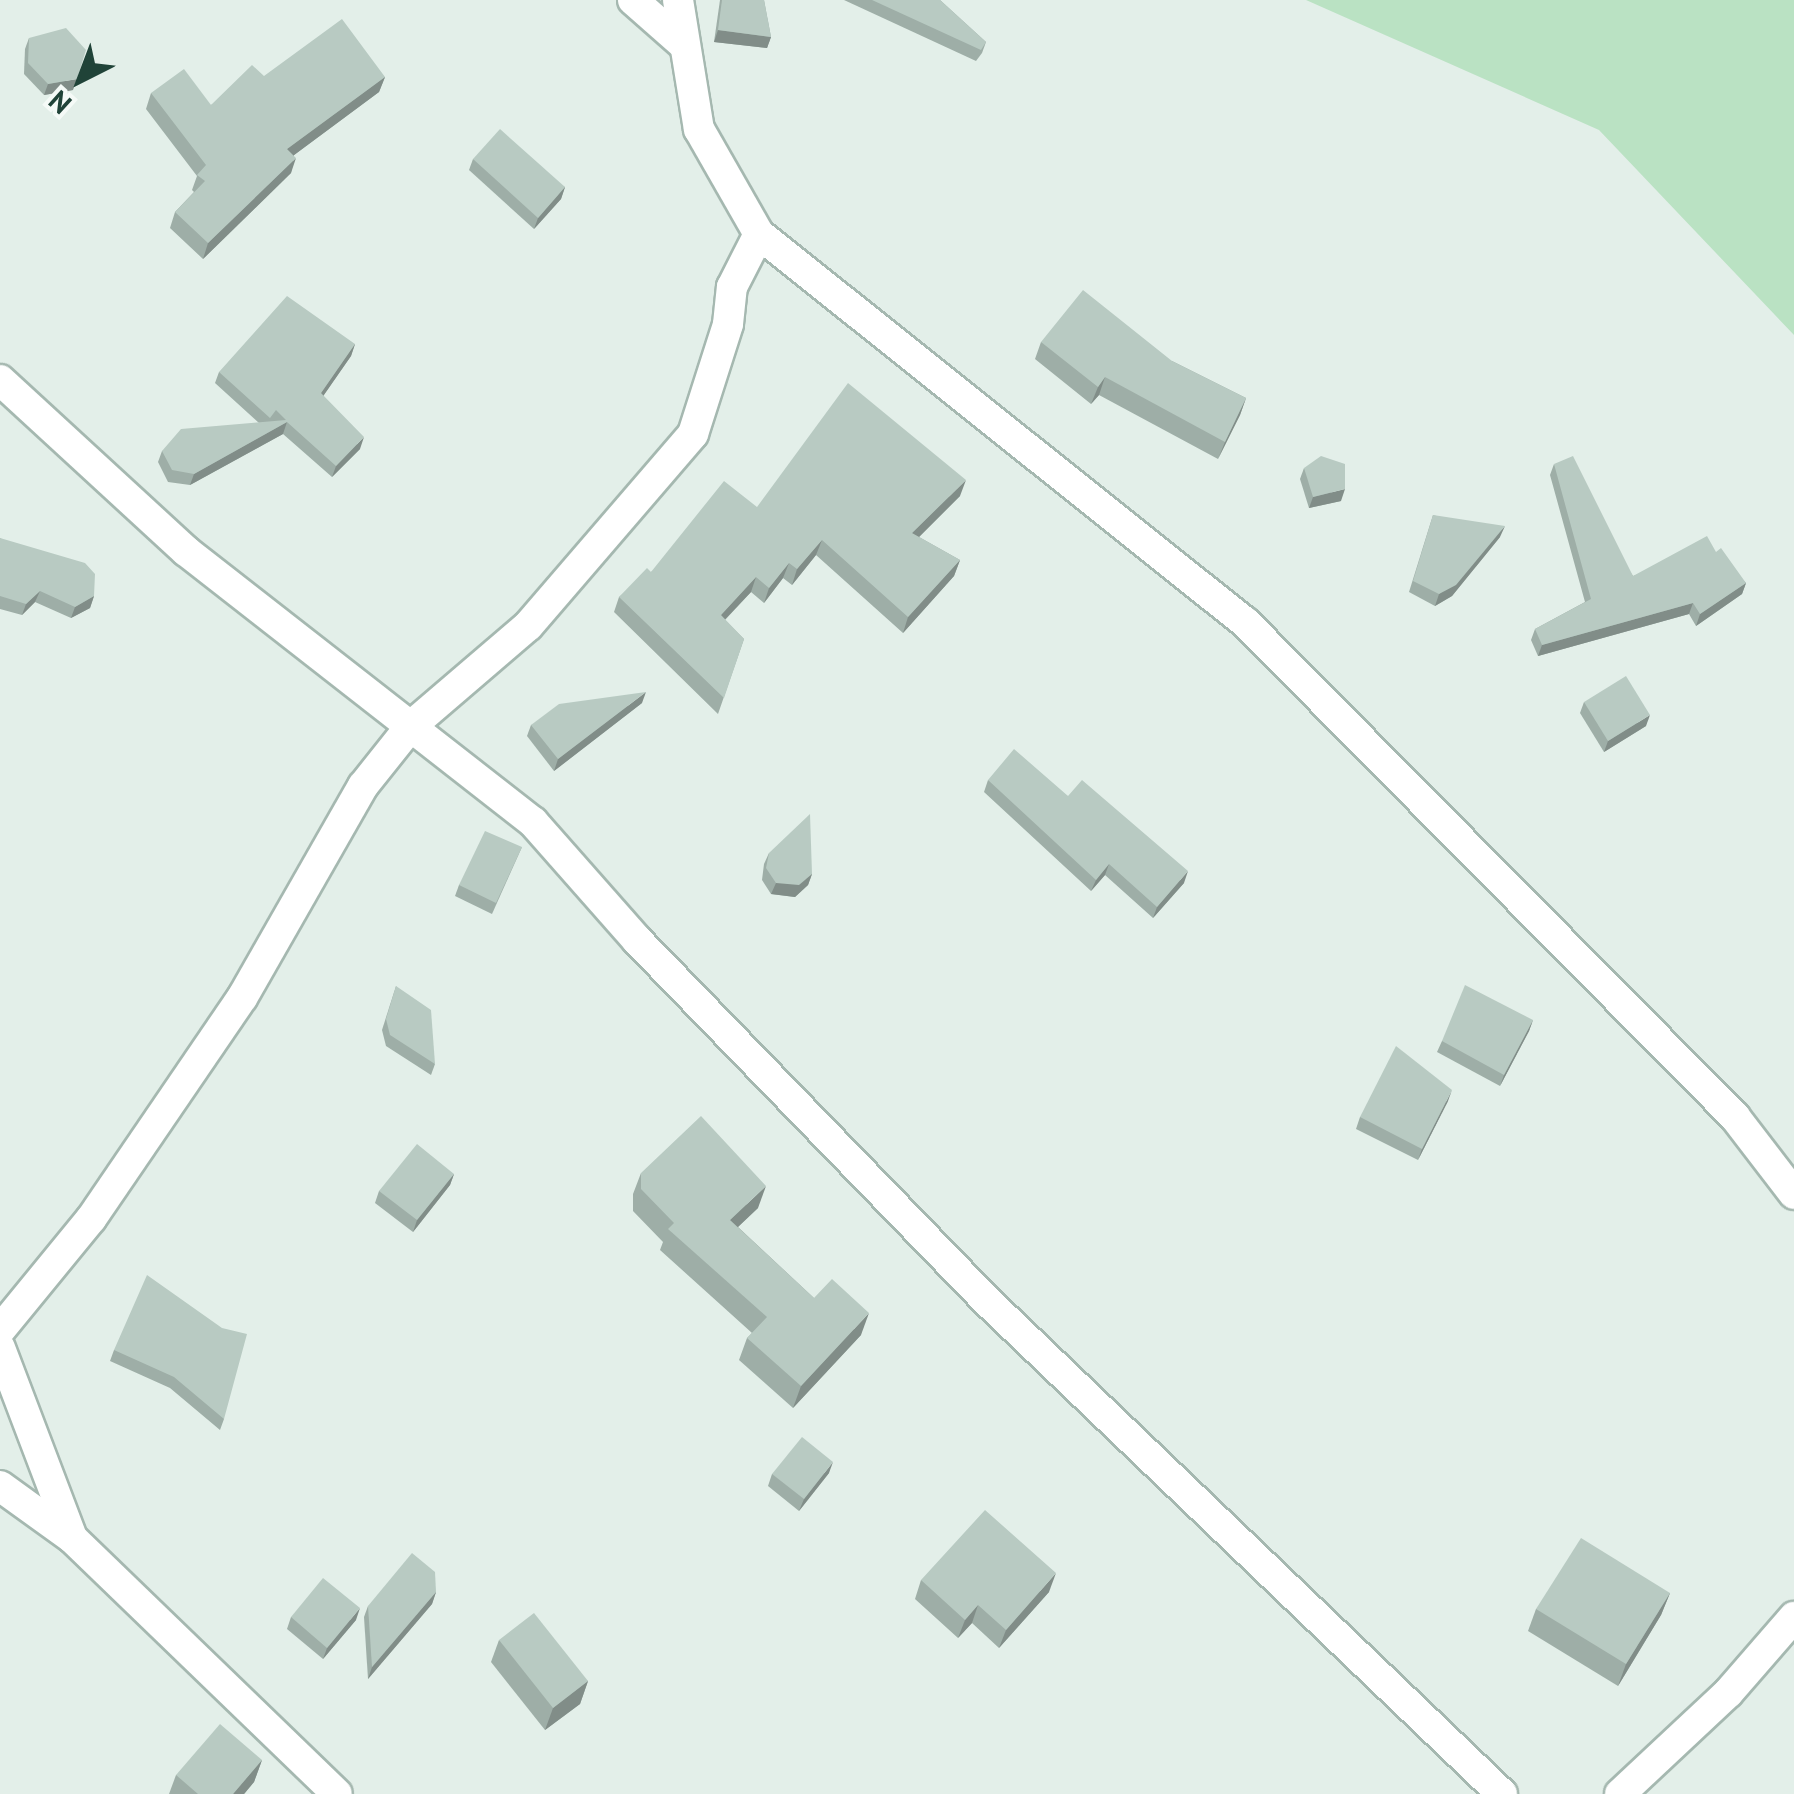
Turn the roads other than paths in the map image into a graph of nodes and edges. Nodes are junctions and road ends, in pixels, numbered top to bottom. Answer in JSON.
{"nodes":[{"id":1,"x":633,"y":0,"type":"edge"},
{"id":2,"x":678,"y":0,"type":"edge"},
{"id":3,"x":682,"y":43,"type":"junction"},
{"id":4,"x":759,"y":234,"type":"junction"},
{"id":5,"x":0,"y":380,"type":"edge"},
{"id":6,"x":410,"y":727,"type":"junction"},
{"id":7,"x":1794,"y":1194,"type":"edge"},
{"id":8,"x":0,"y":1330,"type":"edge"},
{"id":9,"x":0,"y":1348,"type":"edge"},
{"id":10,"x":0,"y":1486,"type":"edge"},
{"id":11,"x":72,"y":1538,"type":"junction"},
{"id":12,"x":1794,"y":1617,"type":"edge"},
{"id":13,"x":337,"y":1794,"type":"edge"},
{"id":14,"x":1502,"y":1794,"type":"edge"},
{"id":15,"x":1620,"y":1794,"type":"edge"}],
"edges":[{"from":1,"to":3,"type":"street"},
{"from":2,"to":3,"type":"street"},
{"from":3,"to":4,"type":"street"},
{"from":4,"to":6,"type":"street"},
{"from":4,"to":7,"type":"street"},
{"from":5,"to":6,"type":"street"},
{"from":6,"to":8,"type":"street"},
{"from":6,"to":14,"type":"street"},
{"from":9,"to":11,"type":"street"},
{"from":10,"to":11,"type":"street"},
{"from":11,"to":13,"type":"street"},
{"from":12,"to":15,"type":"street"}]}
